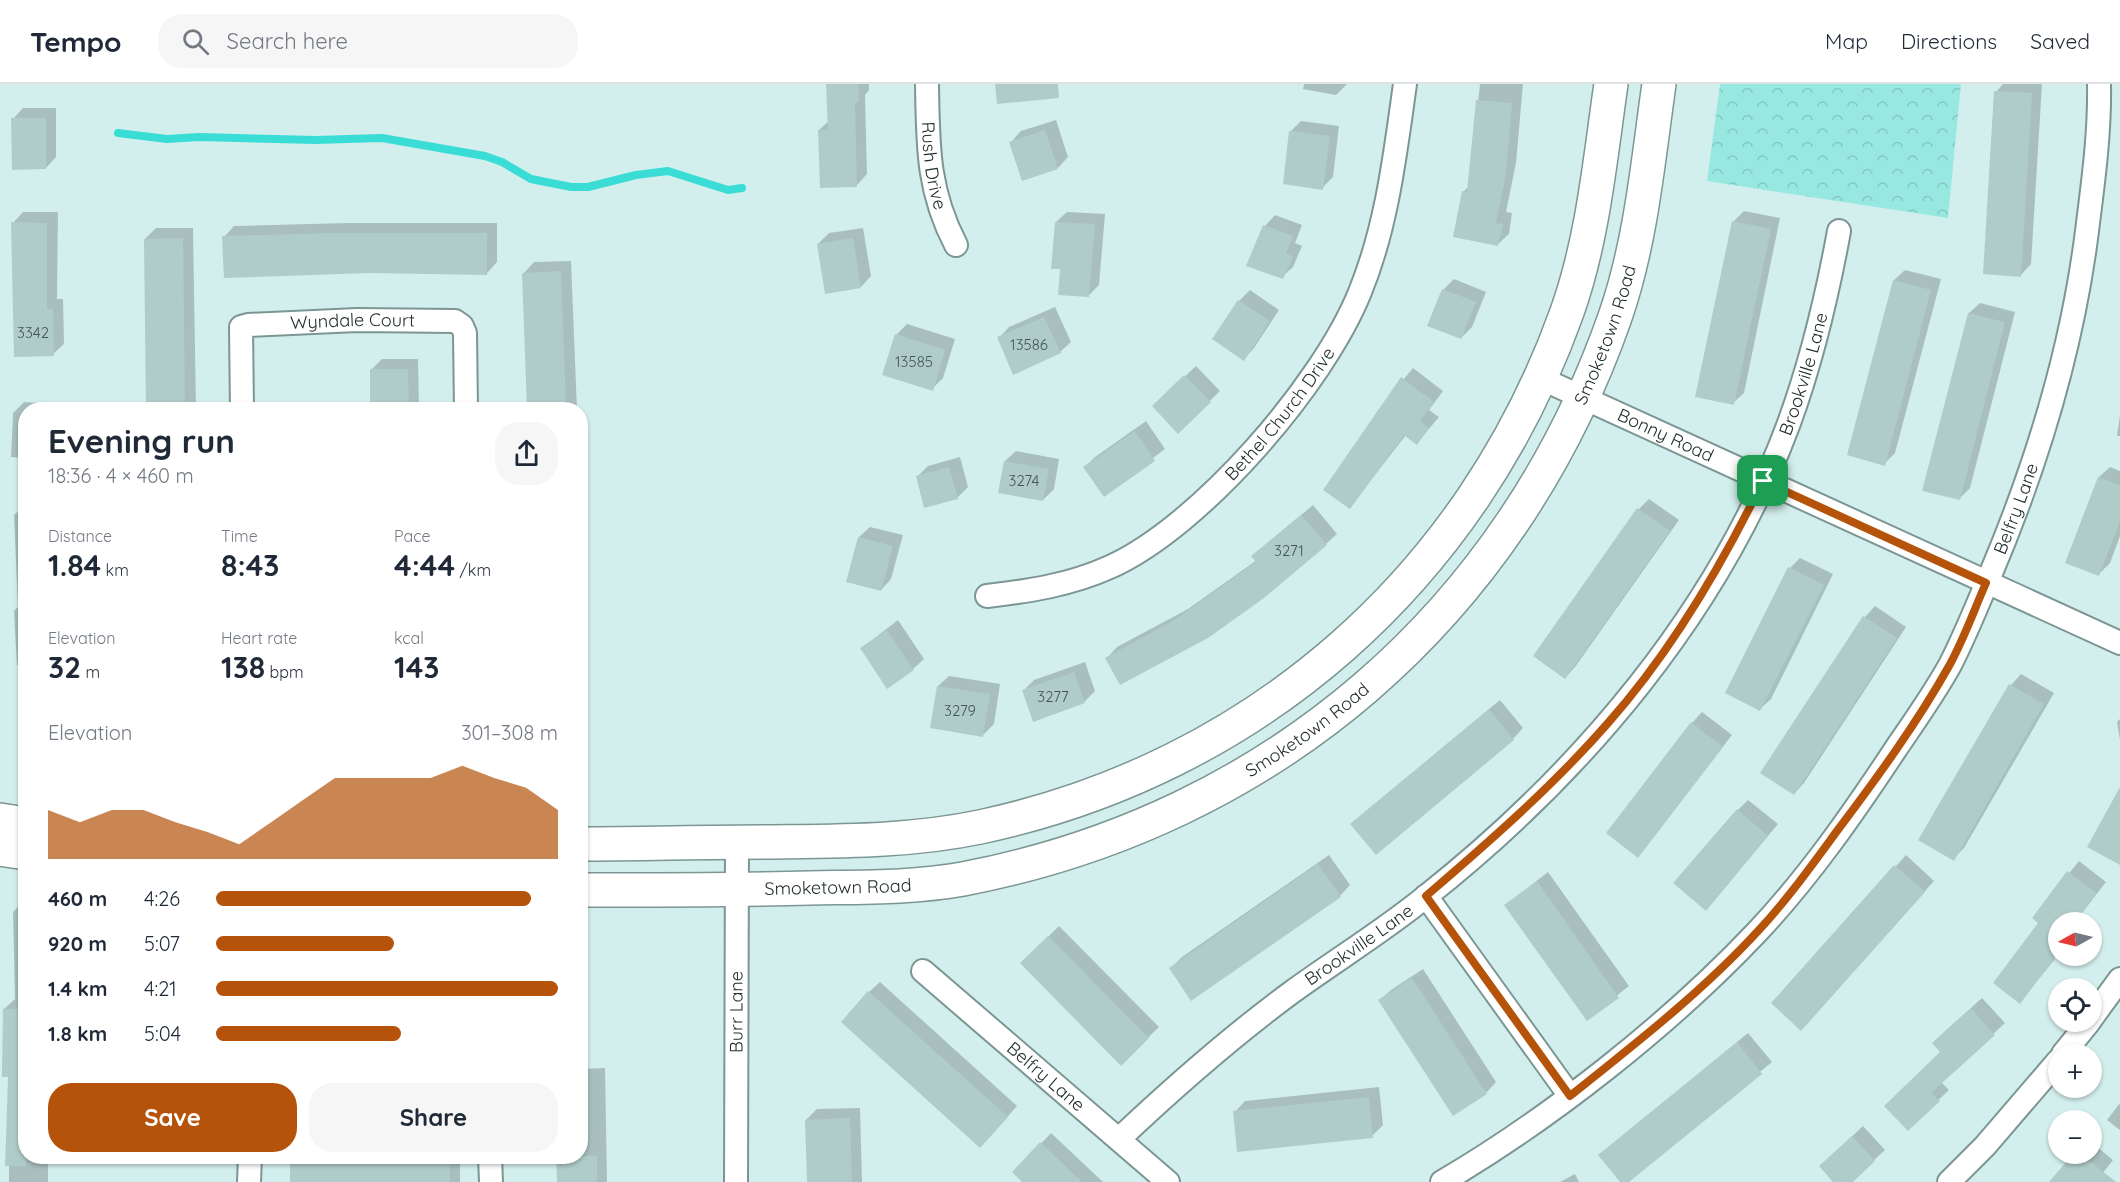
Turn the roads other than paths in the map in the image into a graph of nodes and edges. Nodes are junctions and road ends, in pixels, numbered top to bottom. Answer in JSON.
{"nodes":[{"id":1,"x":927,"y":84,"type":"edge"},
{"id":2,"x":1405,"y":84,"type":"edge"},
{"id":3,"x":1611,"y":84,"type":"edge"},
{"id":4,"x":1659,"y":84,"type":"edge"},
{"id":5,"x":2099,"y":84,"type":"edge"},
{"id":6,"x":1839,"y":231,"type":"dead end"},
{"id":7,"x":956,"y":245,"type":"dead end"},
{"id":8,"x":1540,"y":378,"type":"junction"},
{"id":9,"x":1582,"y":398,"type":"junction"},
{"id":10,"x":242,"y":402,"type":"edge"},
{"id":11,"x":466,"y":402,"type":"edge"},
{"id":12,"x":1763,"y":481,"type":"junction"},
{"id":13,"x":1986,"y":583,"type":"junction"},
{"id":14,"x":987,"y":596,"type":"dead end"},
{"id":15,"x":2120,"y":643,"type":"edge"},
{"id":16,"x":0,"y":820,"type":"edge"},
{"id":17,"x":18,"y":823,"type":"edge"},
{"id":18,"x":737,"y":842,"type":"junction"},
{"id":19,"x":588,"y":844,"type":"edge"},
{"id":20,"x":0,"y":849,"type":"edge"},
{"id":21,"x":18,"y":852,"type":"edge"},
{"id":22,"x":588,"y":890,"type":"edge"},
{"id":23,"x":737,"y":890,"type":"junction"},
{"id":24,"x":1426,"y":896,"type":"junction"},
{"id":25,"x":923,"y":971,"type":"dead end"},
{"id":26,"x":2120,"y":979,"type":"edge"},
{"id":27,"x":2102,"y":1004,"type":"edge"},
{"id":28,"x":2080,"y":1032,"type":"edge"},
{"id":29,"x":2071,"y":1044,"type":"edge"},
{"id":30,"x":2048,"y":1073,"type":"edge"},
{"id":31,"x":1570,"y":1096,"type":"junction"},
{"id":32,"x":1119,"y":1139,"type":"junction"},
{"id":33,"x":250,"y":1164,"type":"edge"},
{"id":34,"x":490,"y":1164,"type":"edge"},
{"id":35,"x":249,"y":1182,"type":"edge"},
{"id":36,"x":491,"y":1182,"type":"edge"},
{"id":37,"x":736,"y":1182,"type":"edge"},
{"id":38,"x":1168,"y":1182,"type":"edge"},
{"id":39,"x":1442,"y":1182,"type":"edge"},
{"id":40,"x":1949,"y":1182,"type":"edge"}],
"edges":[{"from":1,"to":7,"type":"street","name":"Rush Drive"},
{"from":2,"to":14,"type":"street","name":"Bethel Church Drive"},
{"from":3,"to":8,"type":"main road"},
{"from":4,"to":9,"type":"main road","name":"Smoketown Road"},
{"from":5,"to":13,"type":"street","name":"Belfry Lane"},
{"from":6,"to":12,"type":"street","name":"Brookville Lane"},
{"from":8,"to":9,"type":"street","name":"Bonny Road"},
{"from":8,"to":18,"type":"main road"},
{"from":9,"to":12,"type":"street","name":"Bonny Road"},
{"from":9,"to":23,"type":"main road","name":"Smoketown Road"},
{"from":10,"to":11,"type":"street","name":"Wyndale Court"},
{"from":12,"to":13,"type":"street","name":"Bonny Road"},
{"from":12,"to":24,"type":"street","name":"Brookville Lane"},
{"from":13,"to":15,"type":"street","name":"Bonny Road"},
{"from":13,"to":31,"type":"street","name":"Belfry Lane"},
{"from":16,"to":17,"type":"main road"},
{"from":18,"to":19,"type":"main road"},
{"from":18,"to":23,"type":"street","name":"Burr Lane"},
{"from":20,"to":21,"type":"main road"},
{"from":22,"to":23,"type":"main road","name":"Smoketown Road"},
{"from":23,"to":37,"type":"street","name":"Burr Lane"},
{"from":24,"to":31,"type":"street"},
{"from":24,"to":32,"type":"street","name":"Brookville Lane"},
{"from":25,"to":32,"type":"street","name":"Belfry Lane"},
{"from":26,"to":27,"type":"street"},
{"from":28,"to":29,"type":"street"},
{"from":30,"to":40,"type":"street"},
{"from":31,"to":39,"type":"street","name":"Belfry Lane"},
{"from":32,"to":38,"type":"street","name":"Belfry Lane"},
{"from":33,"to":35,"type":"street"},
{"from":34,"to":36,"type":"street"}]}
